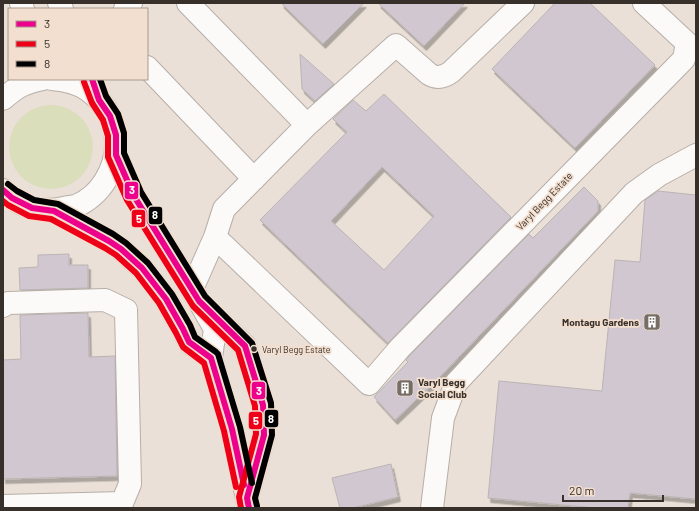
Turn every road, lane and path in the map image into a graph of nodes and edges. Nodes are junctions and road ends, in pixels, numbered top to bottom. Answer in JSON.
{"nodes":[{"id":1,"x":188,"y":3,"type":"edge"},
{"id":2,"x":522,"y":3,"type":"edge"},
{"id":3,"x":644,"y":3,"type":"edge"},
{"id":4,"x":148,"y":68,"type":"edge"},
{"id":5,"x":38,"y":80,"type":"edge"},
{"id":6,"x":61,"y":80,"type":"edge"},
{"id":7,"x":92,"y":80,"type":"edge"},
{"id":8,"x":12,"y":89,"type":"edge"},
{"id":9,"x":99,"y":100,"type":"junction"},
{"id":10,"x":307,"y":125,"type":"junction"},
{"id":11,"x":116,"y":154,"type":"junction"},
{"id":12,"x":696,"y":155,"type":"edge"},
{"id":13,"x":254,"y":180,"type":"junction"},
{"id":14,"x":6,"y":199,"type":"edge"},
{"id":15,"x":54,"y":210,"type":"junction"},
{"id":16,"x":215,"y":237,"type":"junction"},
{"id":17,"x":195,"y":295,"type":"junction"},
{"id":18,"x":3,"y":306,"type":"edge"},
{"id":19,"x":211,"y":358,"type":"junction"},
{"id":20,"x":248,"y":503,"type":"edge"},
{"id":21,"x":3,"y":506,"type":"edge"},
{"id":22,"x":432,"y":508,"type":"edge"}],
"edges":[{"from":1,"to":10,"type":"street"},
{"from":2,"to":10,"type":"street"},
{"from":3,"to":16,"type":"street","name":"Varyl Begg Estate"},
{"from":4,"to":13,"type":"street"},
{"from":5,"to":8,"type":"street"},
{"from":6,"to":9,"type":"street"},
{"from":7,"to":9,"type":"street"},
{"from":9,"to":11,"type":"street"},
{"from":10,"to":13,"type":"street"},
{"from":11,"to":15,"type":"street"},
{"from":11,"to":17,"type":"street"},
{"from":12,"to":22,"type":"street"},
{"from":13,"to":16,"type":"street"},
{"from":14,"to":15,"type":"street"},
{"from":15,"to":19,"type":"street"},
{"from":16,"to":17,"type":"street"},
{"from":17,"to":19,"type":"street"},
{"from":17,"to":20,"type":"street"},
{"from":18,"to":21,"type":"street"},
{"from":19,"to":20,"type":"street"}]}
